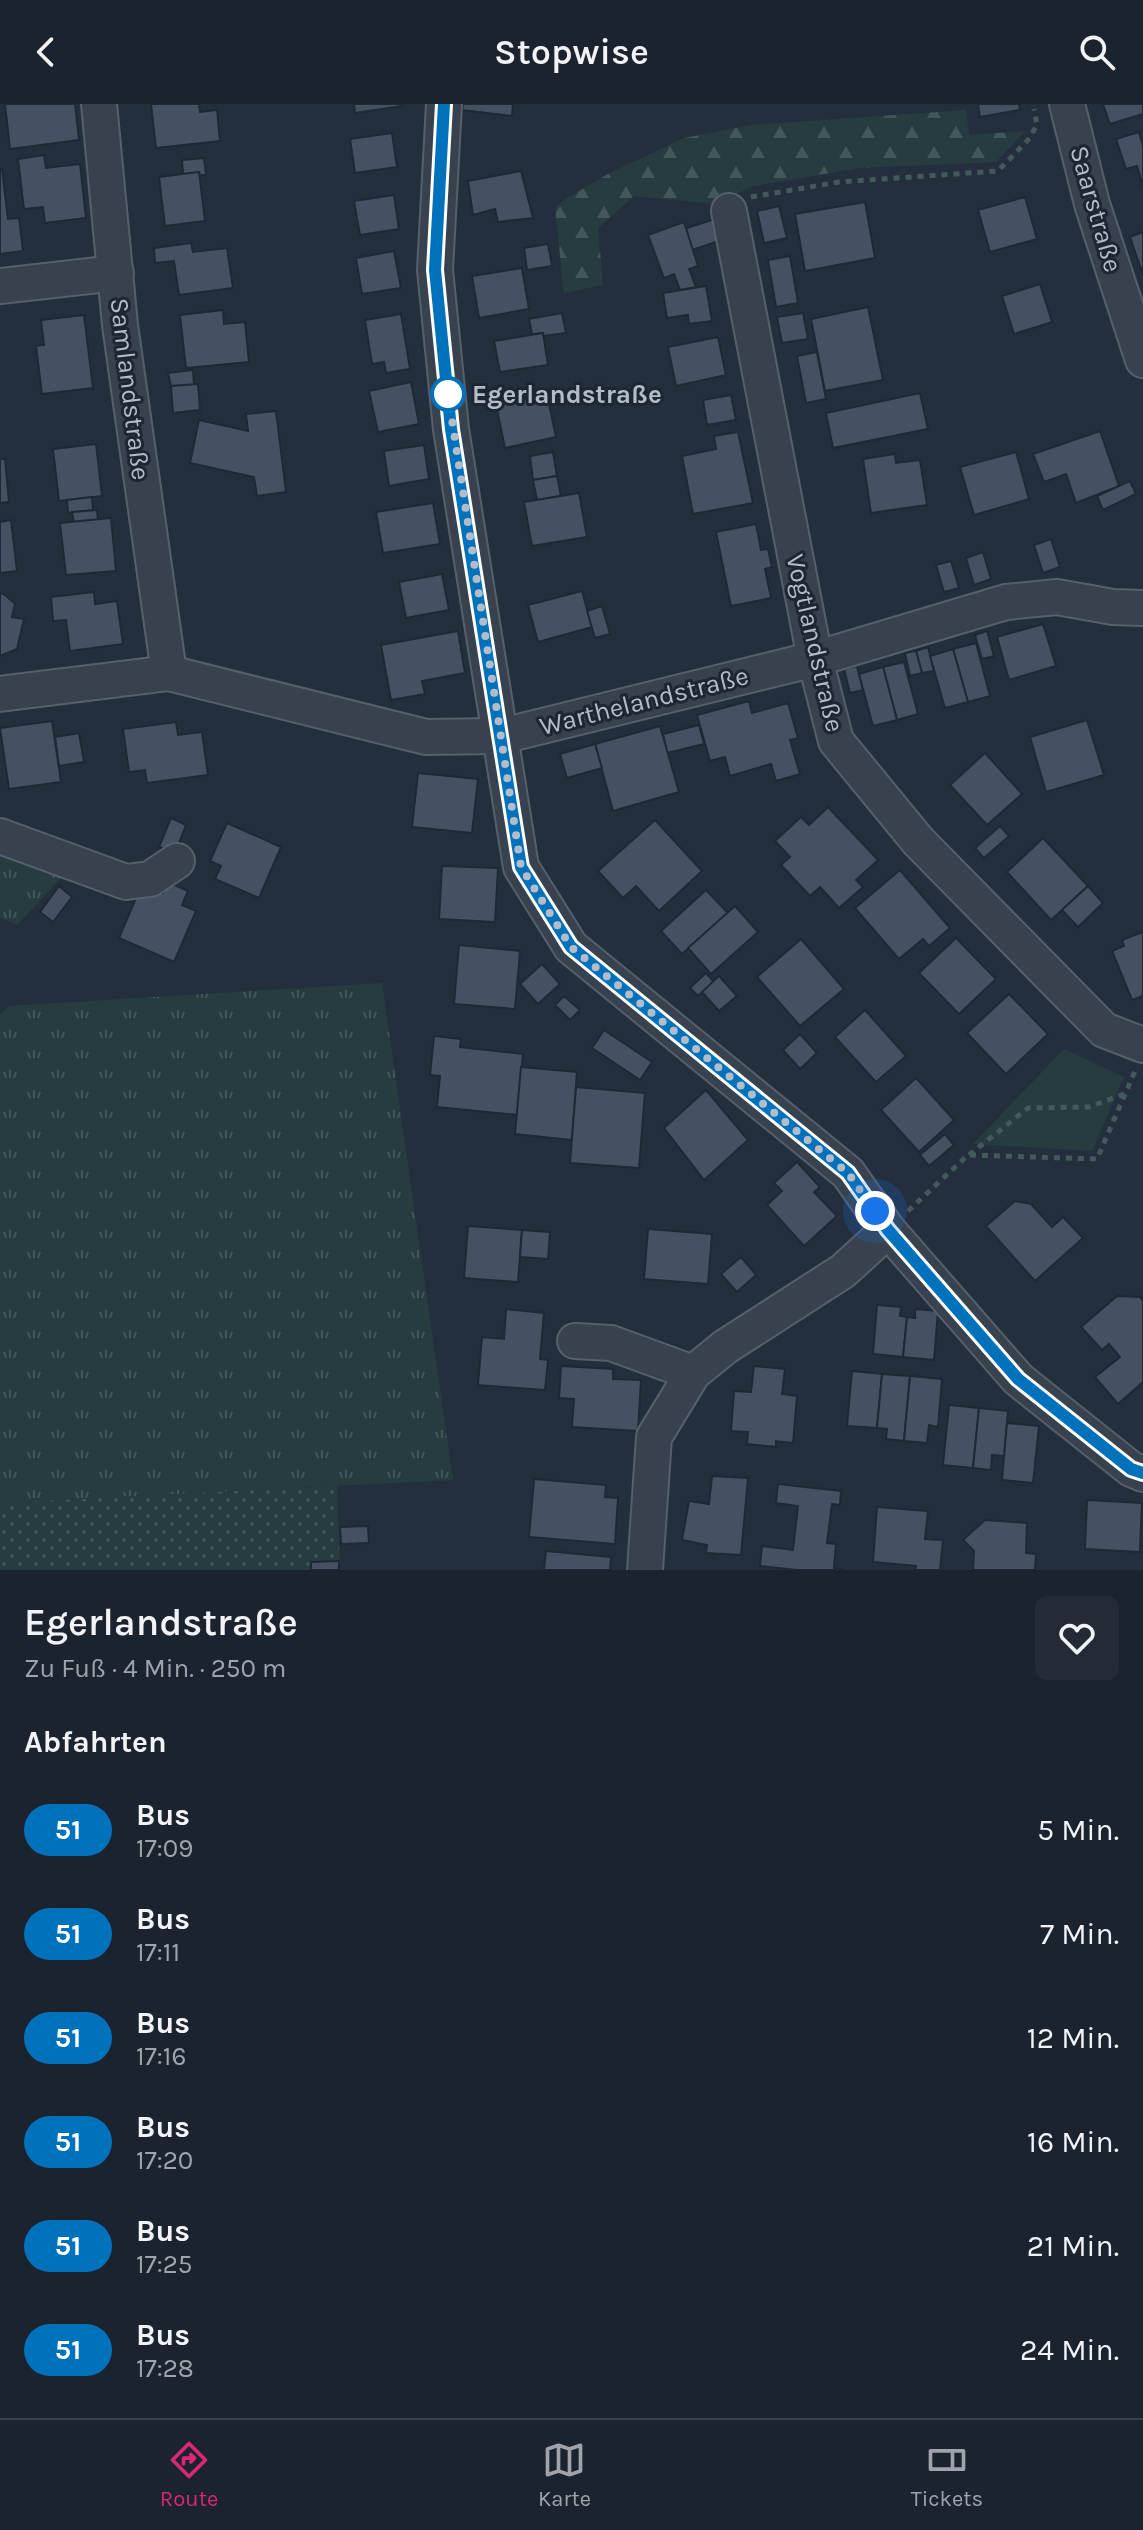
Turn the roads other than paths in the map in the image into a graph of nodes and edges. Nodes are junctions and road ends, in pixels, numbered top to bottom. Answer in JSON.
{"nodes":[{"id":1,"x":99,"y":104,"type":"edge"},
{"id":2,"x":444,"y":104,"type":"edge"},
{"id":3,"x":1050,"y":107,"type":"edge"},
{"id":4,"x":729,"y":211,"type":"road end"},
{"id":5,"x":116,"y":273,"type":"junction"},
{"id":6,"x":0,"y":286,"type":"edge"},
{"id":7,"x":1143,"y":360,"type":"edge"},
{"id":8,"x":1143,"y":608,"type":"edge"},
{"id":9,"x":815,"y":659,"type":"junction"},
{"id":10,"x":169,"y":673,"type":"junction"},
{"id":11,"x":0,"y":694,"type":"edge"},
{"id":12,"x":502,"y":736,"type":"junction"},
{"id":13,"x":0,"y":836,"type":"edge"},
{"id":14,"x":177,"y":861,"type":"dead end"},
{"id":15,"x":1140,"y":1056,"type":"edge"},
{"id":16,"x":888,"y":1230,"type":"junction"},
{"id":17,"x":575,"y":1341,"type":"dead end"},
{"id":18,"x":693,"y":1373,"type":"junction"},
{"id":19,"x":1143,"y":1474,"type":"edge"},
{"id":20,"x":645,"y":1570,"type":"edge"}],
"edges":[{"from":1,"to":5,"type":"street","name":"Samlandstraße"},
{"from":2,"to":12,"type":"street"},
{"from":3,"to":7,"type":"street","name":"Saarstraße"},
{"from":4,"to":9,"type":"street","name":"Vogtlandstraße"},
{"from":5,"to":6,"type":"street"},
{"from":5,"to":10,"type":"street","name":"Samlandstraße"},
{"from":8,"to":9,"type":"street","name":"Warthelandstraße"},
{"from":9,"to":12,"type":"street","name":"Warthelandstraße"},
{"from":9,"to":15,"type":"street","name":"Vogtlandstraße"},
{"from":10,"to":11,"type":"street","name":"Warthelandstraße"},
{"from":10,"to":12,"type":"street","name":"Warthelandstraße"},
{"from":12,"to":16,"type":"street"},
{"from":13,"to":14,"type":"street"},
{"from":16,"to":18,"type":"street"},
{"from":16,"to":19,"type":"street"},
{"from":17,"to":18,"type":"street"},
{"from":18,"to":20,"type":"street"}]}
